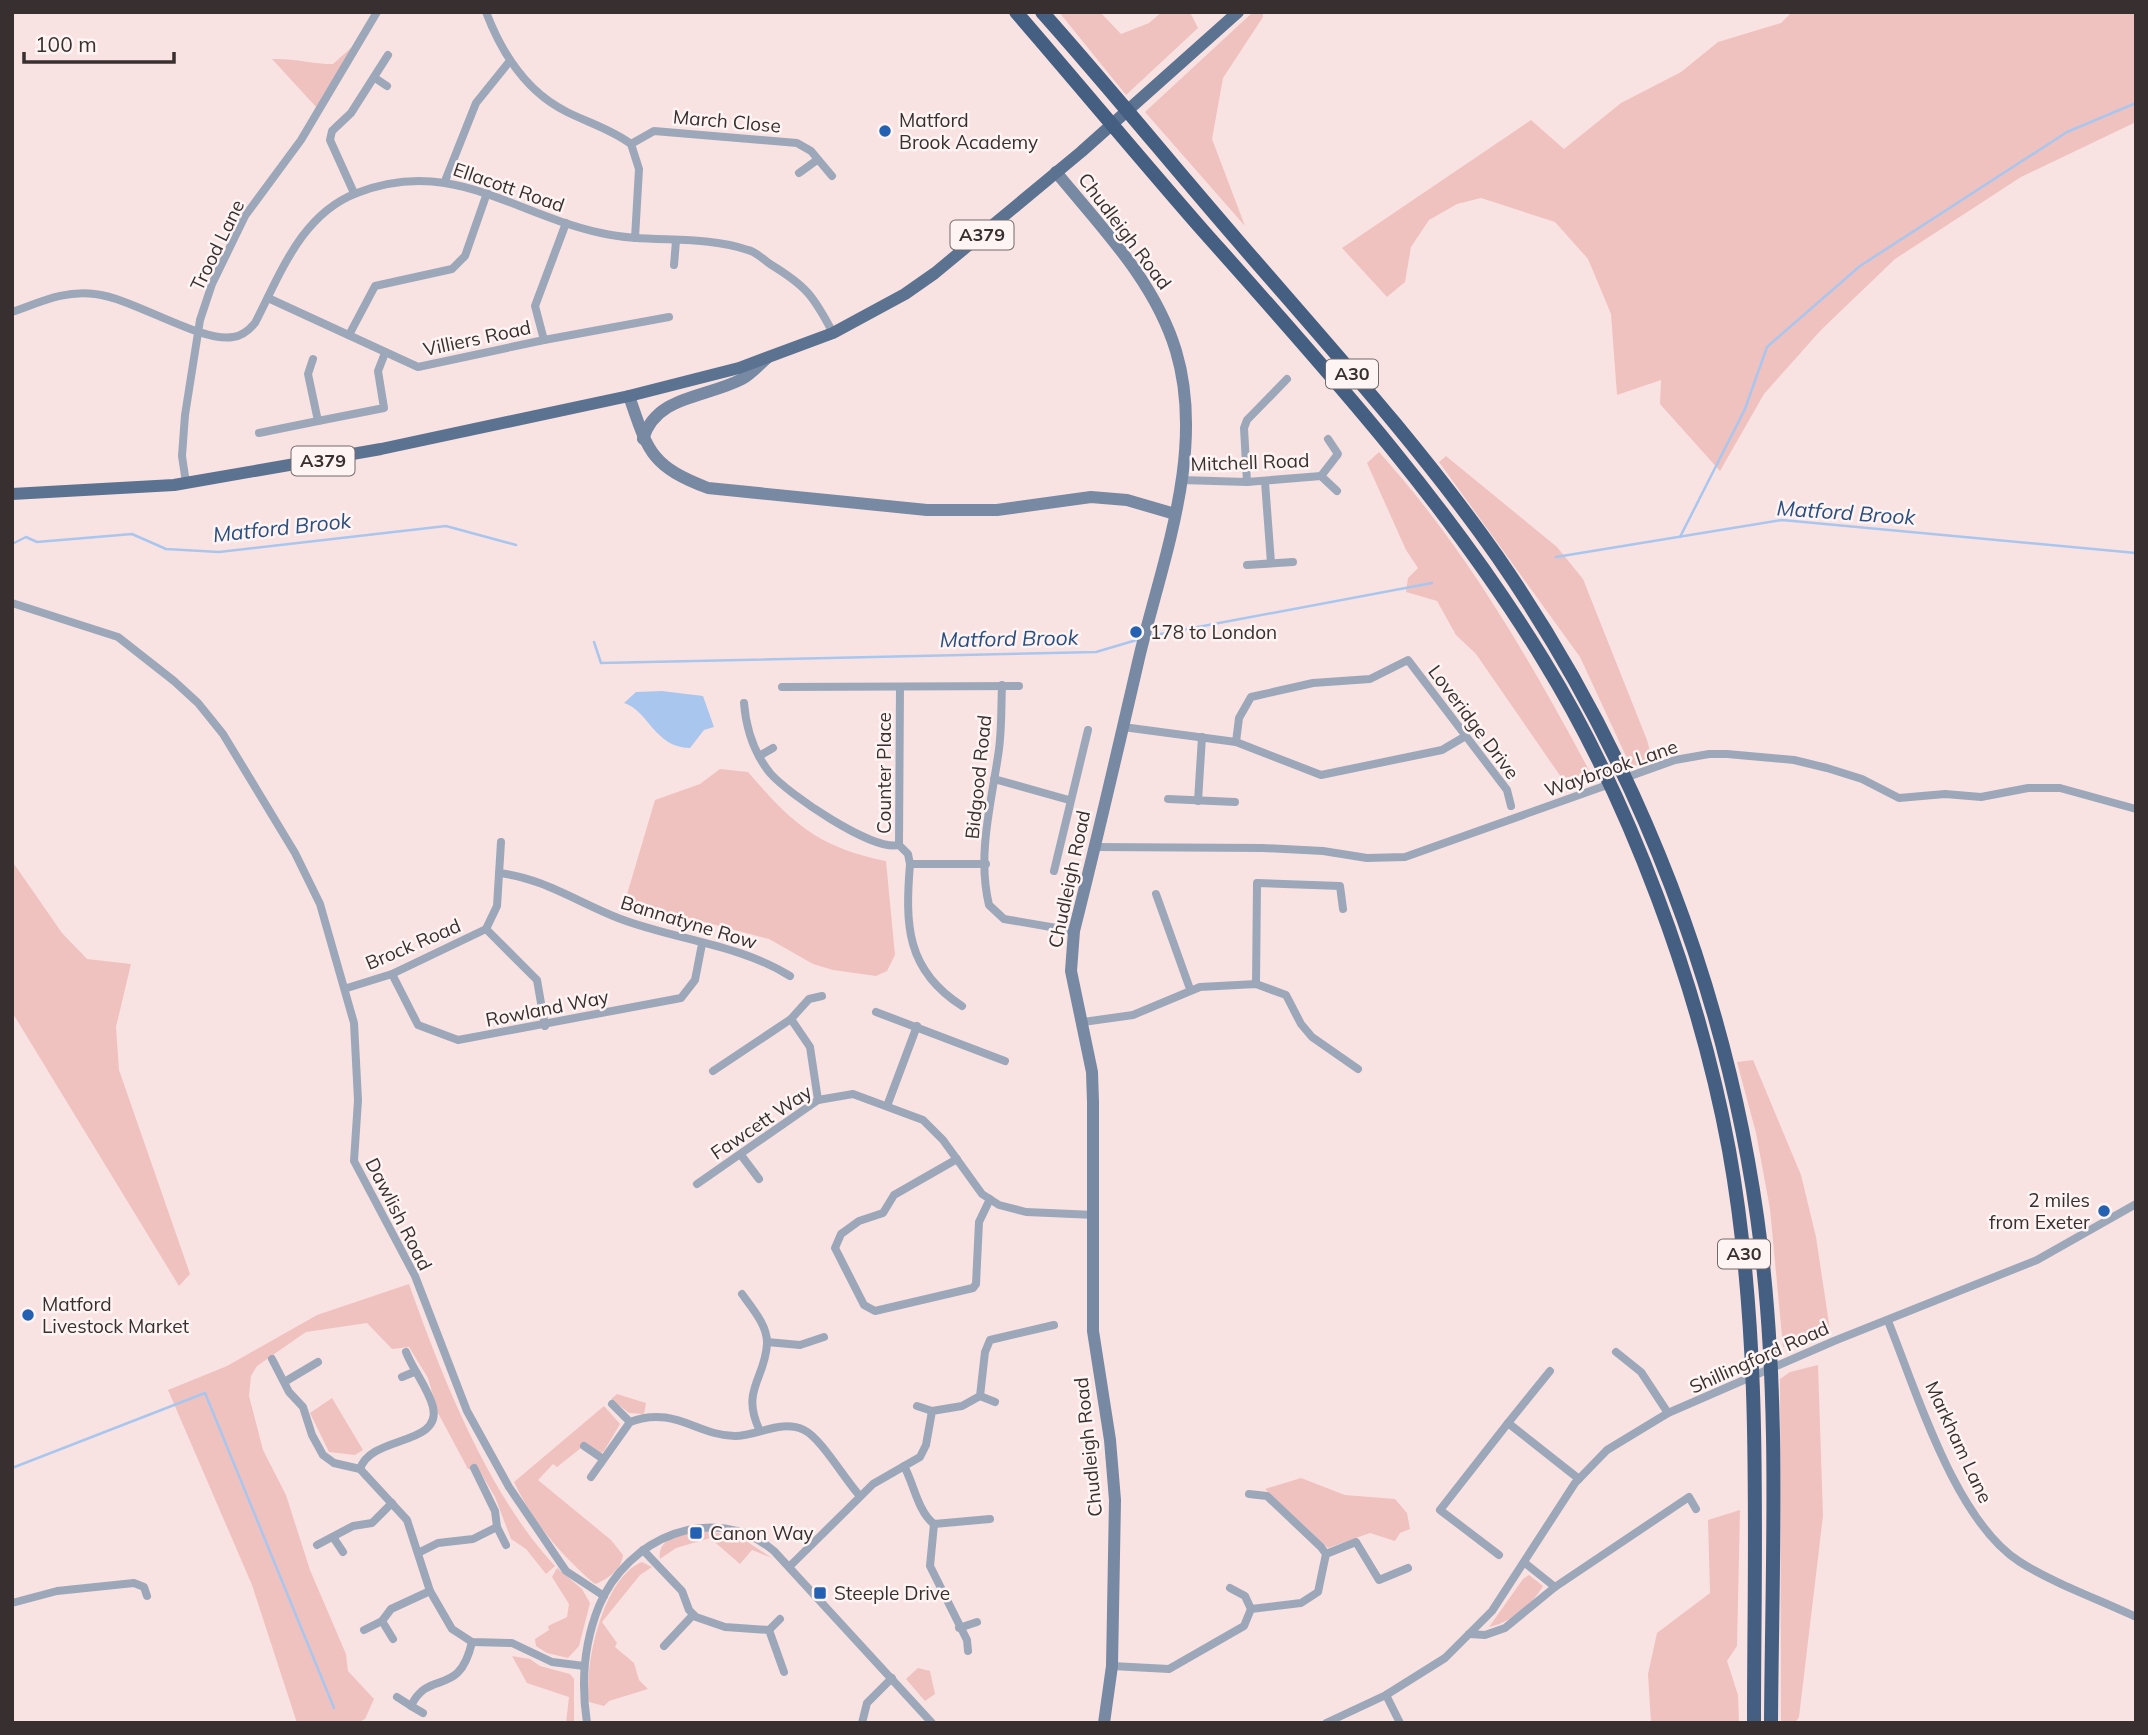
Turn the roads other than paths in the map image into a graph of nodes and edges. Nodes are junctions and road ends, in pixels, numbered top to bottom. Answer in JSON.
{"nodes":[{"id":1,"x":377,"y":12,"type":"edge"},
{"id":2,"x":486,"y":12,"type":"edge"},
{"id":3,"x":1016,"y":12,"type":"edge"},
{"id":4,"x":1042,"y":12,"type":"edge"},
{"id":5,"x":1238,"y":12,"type":"edge"},
{"id":6,"x":388,"y":55,"type":"dead end"},
{"id":7,"x":509,"y":62,"type":"junction"},
{"id":8,"x":375,"y":78,"type":"junction"},
{"id":9,"x":387,"y":86,"type":"dead end"},
{"id":10,"x":631,"y":144,"type":"junction"},
{"id":11,"x":817,"y":160,"type":"junction"},
{"id":12,"x":1056,"y":172,"type":"junction"},
{"id":13,"x":799,"y":173,"type":"dead end"},
{"id":14,"x":832,"y":176,"type":"dead end"},
{"id":15,"x":445,"y":181,"type":"junction"},
{"id":16,"x":354,"y":193,"type":"junction"},
{"id":17,"x":487,"y":193,"type":"junction"},
{"id":18,"x":566,"y":223,"type":"junction"},
{"id":19,"x":635,"y":238,"type":"junction"},
{"id":20,"x":676,"y":241,"type":"junction"},
{"id":21,"x":674,"y":265,"type":"dead end"},
{"id":22,"x":268,"y":298,"type":"junction"},
{"id":23,"x":12,"y":312,"type":"edge"},
{"id":24,"x":669,"y":317,"type":"dead end"},
{"id":25,"x":198,"y":331,"type":"junction"},
{"id":26,"x":833,"y":332,"type":"junction"},
{"id":27,"x":349,"y":335,"type":"junction"},
{"id":28,"x":544,"y":340,"type":"junction"},
{"id":29,"x":385,"y":353,"type":"junction"},
{"id":30,"x":768,"y":358,"type":"junction"},
{"id":31,"x":313,"y":359,"type":"dead end"},
{"id":32,"x":1287,"y":379,"type":"dead end"},
{"id":33,"x":629,"y":396,"type":"junction"},
{"id":34,"x":318,"y":421,"type":"junction"},
{"id":35,"x":259,"y":433,"type":"dead end"},
{"id":36,"x":643,"y":439,"type":"junction"},
{"id":37,"x":1328,"y":439,"type":"dead end"},
{"id":38,"x":1321,"y":476,"type":"junction"},
{"id":39,"x":1181,"y":480,"type":"junction"},
{"id":40,"x":1265,"y":481,"type":"junction"},
{"id":41,"x":1247,"y":482,"type":"junction"},
{"id":42,"x":186,"y":483,"type":"junction"},
{"id":43,"x":1337,"y":491,"type":"dead end"},
{"id":44,"x":12,"y":494,"type":"edge"},
{"id":45,"x":1175,"y":514,"type":"junction"},
{"id":46,"x":1293,"y":562,"type":"dead end"},
{"id":47,"x":1271,"y":564,"type":"junction"},
{"id":48,"x":1247,"y":565,"type":"dead end"},
{"id":49,"x":12,"y":603,"type":"edge"},
{"id":50,"x":1002,"y":685,"type":"junction"},
{"id":51,"x":1019,"y":686,"type":"dead end"},
{"id":52,"x":782,"y":687,"type":"dead end"},
{"id":53,"x":900,"y":687,"type":"junction"},
{"id":54,"x":744,"y":703,"type":"dead end"},
{"id":55,"x":1123,"y":727,"type":"junction"},
{"id":56,"x":1088,"y":730,"type":"dead end"},
{"id":57,"x":1202,"y":737,"type":"junction"},
{"id":58,"x":1464,"y":737,"type":"junction"},
{"id":59,"x":1236,"y":742,"type":"junction"},
{"id":60,"x":773,"y":748,"type":"dead end"},
{"id":61,"x":759,"y":756,"type":"junction"},
{"id":62,"x":993,"y":779,"type":"junction"},
{"id":63,"x":1168,"y":799,"type":"dead end"},
{"id":64,"x":1069,"y":800,"type":"junction"},
{"id":65,"x":1198,"y":801,"type":"junction"},
{"id":66,"x":1235,"y":802,"type":"dead end"},
{"id":67,"x":1511,"y":806,"type":"dead end"},
{"id":68,"x":2136,"y":809,"type":"edge"},
{"id":69,"x":501,"y":842,"type":"dead end"},
{"id":70,"x":899,"y":845,"type":"junction"},
{"id":71,"x":1095,"y":846,"type":"junction"},
{"id":72,"x":910,"y":863,"type":"junction"},
{"id":73,"x":985,"y":864,"type":"junction"},
{"id":74,"x":1055,"y":871,"type":"dead end"},
{"id":75,"x":499,"y":873,"type":"junction"},
{"id":76,"x":1156,"y":894,"type":"dead end"},
{"id":77,"x":1343,"y":909,"type":"dead end"},
{"id":78,"x":486,"y":929,"type":"junction"},
{"id":79,"x":1074,"y":931,"type":"junction"},
{"id":80,"x":702,"y":944,"type":"junction"},
{"id":81,"x":392,"y":974,"type":"junction"},
{"id":82,"x":790,"y":976,"type":"dead end"},
{"id":83,"x":1256,"y":984,"type":"junction"},
{"id":84,"x":347,"y":988,"type":"junction"},
{"id":85,"x":1190,"y":989,"type":"junction"},
{"id":86,"x":822,"y":996,"type":"dead end"},
{"id":87,"x":962,"y":1006,"type":"dead end"},
{"id":88,"x":876,"y":1012,"type":"dead end"},
{"id":89,"x":792,"y":1019,"type":"junction"},
{"id":90,"x":1083,"y":1022,"type":"junction"},
{"id":91,"x":545,"y":1026,"type":"junction"},
{"id":92,"x":917,"y":1026,"type":"junction"},
{"id":93,"x":1006,"y":1061,"type":"dead end"},
{"id":94,"x":1358,"y":1069,"type":"dead end"},
{"id":95,"x":713,"y":1071,"type":"dead end"},
{"id":96,"x":818,"y":1100,"type":"junction"},
{"id":97,"x":887,"y":1106,"type":"junction"},
{"id":98,"x":741,"y":1155,"type":"junction"},
{"id":99,"x":957,"y":1159,"type":"junction"},
{"id":100,"x":759,"y":1179,"type":"dead end"},
{"id":101,"x":697,"y":1184,"type":"dead end"},
{"id":102,"x":989,"y":1199,"type":"junction"},
{"id":103,"x":2136,"y":1204,"type":"edge"},
{"id":104,"x":1095,"y":1215,"type":"junction"},
{"id":105,"x":742,"y":1294,"type":"dead end"},
{"id":106,"x":1888,"y":1321,"type":"junction"},
{"id":107,"x":1054,"y":1325,"type":"dead end"},
{"id":108,"x":824,"y":1337,"type":"dead end"},
{"id":109,"x":767,"y":1342,"type":"junction"},
{"id":110,"x":406,"y":1352,"type":"dead end"},
{"id":111,"x":1616,"y":1352,"type":"dead end"},
{"id":112,"x":272,"y":1359,"type":"dead end"},
{"id":113,"x":318,"y":1362,"type":"dead end"},
{"id":114,"x":414,"y":1371,"type":"junction"},
{"id":115,"x":1550,"y":1371,"type":"dead end"},
{"id":116,"x":401,"y":1377,"type":"dead end"},
{"id":117,"x":286,"y":1381,"type":"junction"},
{"id":118,"x":980,"y":1396,"type":"junction"},
{"id":119,"x":995,"y":1402,"type":"dead end"},
{"id":120,"x":612,"y":1404,"type":"dead end"},
{"id":121,"x":917,"y":1406,"type":"dead end"},
{"id":122,"x":932,"y":1411,"type":"junction"},
{"id":123,"x":1668,"y":1413,"type":"junction"},
{"id":124,"x":630,"y":1422,"type":"junction"},
{"id":125,"x":1508,"y":1423,"type":"junction"},
{"id":126,"x":759,"y":1429,"type":"junction"},
{"id":127,"x":584,"y":1446,"type":"dead end"},
{"id":128,"x":603,"y":1459,"type":"junction"},
{"id":129,"x":904,"y":1466,"type":"junction"},
{"id":130,"x":474,"y":1468,"type":"dead end"},
{"id":131,"x":360,"y":1469,"type":"junction"},
{"id":132,"x":591,"y":1477,"type":"dead end"},
{"id":133,"x":1579,"y":1479,"type":"junction"},
{"id":134,"x":1249,"y":1494,"type":"dead end"},
{"id":135,"x":860,"y":1496,"type":"junction"},
{"id":136,"x":392,"y":1503,"type":"junction"},
{"id":137,"x":1696,"y":1509,"type":"dead end"},
{"id":138,"x":990,"y":1520,"type":"dead end"},
{"id":139,"x":934,"y":1524,"type":"junction"},
{"id":140,"x":497,"y":1527,"type":"junction"},
{"id":141,"x":333,"y":1536,"type":"junction"},
{"id":142,"x":317,"y":1545,"type":"dead end"},
{"id":143,"x":506,"y":1545,"type":"dead end"},
{"id":144,"x":643,"y":1550,"type":"junction"},
{"id":145,"x":343,"y":1552,"type":"dead end"},
{"id":146,"x":420,"y":1552,"type":"junction"},
{"id":147,"x":1326,"y":1554,"type":"junction"},
{"id":148,"x":1499,"y":1555,"type":"dead end"},
{"id":149,"x":1525,"y":1563,"type":"junction"},
{"id":150,"x":789,"y":1567,"type":"junction"},
{"id":151,"x":1408,"y":1568,"type":"dead end"},
{"id":152,"x":1555,"y":1587,"type":"junction"},
{"id":153,"x":1230,"y":1588,"type":"dead end"},
{"id":154,"x":430,"y":1591,"type":"junction"},
{"id":155,"x":147,"y":1596,"type":"dead end"},
{"id":156,"x":604,"y":1596,"type":"junction"},
{"id":157,"x":12,"y":1602,"type":"edge"},
{"id":158,"x":1251,"y":1609,"type":"junction"},
{"id":159,"x":693,"y":1615,"type":"junction"},
{"id":160,"x":2136,"y":1617,"type":"edge"},
{"id":161,"x":780,"y":1619,"type":"dead end"},
{"id":162,"x":382,"y":1621,"type":"junction"},
{"id":163,"x":977,"y":1622,"type":"dead end"},
{"id":164,"x":959,"y":1628,"type":"junction"},
{"id":165,"x":365,"y":1630,"type":"dead end"},
{"id":166,"x":769,"y":1630,"type":"junction"},
{"id":167,"x":1469,"y":1634,"type":"junction"},
{"id":168,"x":393,"y":1639,"type":"dead end"},
{"id":169,"x":472,"y":1642,"type":"junction"},
{"id":170,"x":664,"y":1646,"type":"dead end"},
{"id":171,"x":968,"y":1651,"type":"dead end"},
{"id":172,"x":584,"y":1666,"type":"junction"},
{"id":173,"x":1112,"y":1666,"type":"junction"},
{"id":174,"x":784,"y":1672,"type":"dead end"},
{"id":175,"x":892,"y":1678,"type":"junction"},
{"id":176,"x":1386,"y":1695,"type":"junction"},
{"id":177,"x":397,"y":1697,"type":"dead end"},
{"id":178,"x":411,"y":1706,"type":"junction"},
{"id":179,"x":424,"y":1713,"type":"dead end"},
{"id":180,"x":587,"y":1723,"type":"edge"},
{"id":181,"x":862,"y":1723,"type":"edge"},
{"id":182,"x":932,"y":1723,"type":"edge"},
{"id":183,"x":1104,"y":1723,"type":"edge"},
{"id":184,"x":1326,"y":1723,"type":"edge"},
{"id":185,"x":1400,"y":1723,"type":"edge"},
{"id":186,"x":1754,"y":1723,"type":"edge"},
{"id":187,"x":1771,"y":1723,"type":"edge"}],
"edges":[{"from":1,"to":25,"type":"street","name":"Trood Lane"},
{"from":2,"to":7,"type":"street"},
{"from":3,"to":186,"type":"highway","number":"A30"},
{"from":4,"to":187,"type":"highway","number":"A30"},
{"from":5,"to":12,"type":"main road","number":"A379"},
{"from":6,"to":8,"type":"street"},
{"from":7,"to":10,"type":"street"},
{"from":7,"to":15,"type":"street"},
{"from":8,"to":9,"type":"street"},
{"from":8,"to":16,"type":"street"},
{"from":10,"to":11,"type":"street","name":"March Close"},
{"from":10,"to":19,"type":"street"},
{"from":11,"to":13,"type":"street"},
{"from":11,"to":14,"type":"street","name":"March Close"},
{"from":12,"to":26,"type":"main road","number":"A379"},
{"from":12,"to":39,"type":"street","name":"Chudleigh Road"},
{"from":15,"to":16,"type":"street","name":"Ellacott Road"},
{"from":15,"to":17,"type":"street","name":"Ellacott Road"},
{"from":16,"to":22,"type":"street","name":"Ellacott Road"},
{"from":17,"to":18,"type":"street","name":"Ellacott Road"},
{"from":17,"to":27,"type":"street"},
{"from":18,"to":19,"type":"street","name":"Ellacott Road"},
{"from":18,"to":28,"type":"street","name":"Villiers Road"},
{"from":19,"to":20,"type":"street","name":"Ellacott Road"},
{"from":20,"to":21,"type":"street"},
{"from":20,"to":26,"type":"street","name":"Ellacott Road"},
{"from":22,"to":25,"type":"street","name":"Ellacott Road"},
{"from":22,"to":27,"type":"street","name":"Villiers Road"},
{"from":23,"to":25,"type":"street","name":"Ellacott Road"},
{"from":24,"to":28,"type":"street"},
{"from":25,"to":42,"type":"street","name":"Trood Lane"},
{"from":26,"to":30,"type":"main road","number":"A379"},
{"from":27,"to":29,"type":"street","name":"Villiers Road"},
{"from":28,"to":29,"type":"street","name":"Villiers Road"},
{"from":29,"to":34,"type":"street"},
{"from":30,"to":33,"type":"main road","number":"A379"},
{"from":30,"to":36,"type":"street"},
{"from":31,"to":34,"type":"street"},
{"from":32,"to":41,"type":"street"},
{"from":33,"to":36,"type":"street"},
{"from":33,"to":42,"type":"main road","number":"A379"},
{"from":34,"to":35,"type":"street"},
{"from":36,"to":45,"type":"street"},
{"from":37,"to":38,"type":"street","name":"Mitchell Road"},
{"from":38,"to":40,"type":"street","name":"Mitchell Road"},
{"from":38,"to":43,"type":"street","name":"Mitchell Road"},
{"from":39,"to":41,"type":"street","name":"Mitchell Road"},
{"from":39,"to":45,"type":"street","name":"Chudleigh Road"},
{"from":40,"to":41,"type":"street","name":"Mitchell Road"},
{"from":40,"to":47,"type":"street"},
{"from":42,"to":44,"type":"main road","number":"A379"},
{"from":45,"to":55,"type":"street","name":"Chudleigh Road"},
{"from":46,"to":47,"type":"street"},
{"from":47,"to":48,"type":"street"},
{"from":49,"to":84,"type":"street","name":"Dawlish Road"},
{"from":50,"to":51,"type":"street","name":"Bidgood Road"},
{"from":50,"to":53,"type":"street","name":"Bidgood Road"},
{"from":50,"to":62,"type":"street","name":"Bidgood Road"},
{"from":52,"to":53,"type":"street","name":"Bidgood Road"},
{"from":53,"to":70,"type":"street","name":"Counter Place"},
{"from":54,"to":61,"type":"street"},
{"from":55,"to":57,"type":"street"},
{"from":55,"to":71,"type":"street","name":"Chudleigh Road"},
{"from":56,"to":64,"type":"street"},
{"from":57,"to":59,"type":"street"},
{"from":57,"to":65,"type":"street"},
{"from":58,"to":59,"type":"street"},
{"from":58,"to":59,"type":"street","name":"Loveridge Drive"},
{"from":58,"to":67,"type":"street","name":"Loveridge Drive"},
{"from":60,"to":61,"type":"street"},
{"from":61,"to":70,"type":"street"},
{"from":62,"to":64,"type":"street"},
{"from":62,"to":73,"type":"street","name":"Bidgood Road"},
{"from":63,"to":65,"type":"street"},
{"from":64,"to":74,"type":"street"},
{"from":65,"to":66,"type":"street"},
{"from":68,"to":71,"type":"street","name":"Waybrook Lane"},
{"from":69,"to":75,"type":"street","name":"Brock Road"},
{"from":70,"to":72,"type":"street","name":"Counter Place"},
{"from":71,"to":79,"type":"street","name":"Chudleigh Road"},
{"from":72,"to":73,"type":"street"},
{"from":72,"to":87,"type":"street"},
{"from":73,"to":79,"type":"street","name":"Bidgood Road"},
{"from":75,"to":78,"type":"street","name":"Brock Road"},
{"from":75,"to":80,"type":"street","name":"Bannatyne Row"},
{"from":76,"to":85,"type":"street"},
{"from":77,"to":83,"type":"street"},
{"from":78,"to":81,"type":"street","name":"Brock Road"},
{"from":78,"to":91,"type":"street"},
{"from":79,"to":90,"type":"street","name":"Chudleigh Road"},
{"from":80,"to":82,"type":"street","name":"Bannatyne Row"},
{"from":80,"to":91,"type":"street","name":"Rowland Way"},
{"from":81,"to":84,"type":"street","name":"Brock Road"},
{"from":81,"to":91,"type":"street","name":"Rowland Way"},
{"from":83,"to":85,"type":"street"},
{"from":83,"to":94,"type":"street"},
{"from":84,"to":156,"type":"street","name":"Dawlish Road"},
{"from":85,"to":90,"type":"street"},
{"from":86,"to":89,"type":"street"},
{"from":88,"to":92,"type":"street"},
{"from":89,"to":95,"type":"street"},
{"from":89,"to":96,"type":"street"},
{"from":90,"to":104,"type":"street","name":"Chudleigh Road"},
{"from":92,"to":93,"type":"street"},
{"from":92,"to":97,"type":"street"},
{"from":96,"to":97,"type":"street","name":"Fawcett Way"},
{"from":96,"to":98,"type":"street","name":"Fawcett Way"},
{"from":97,"to":99,"type":"street","name":"Fawcett Way"},
{"from":98,"to":100,"type":"street"},
{"from":98,"to":101,"type":"street","name":"Fawcett Way"},
{"from":99,"to":102,"type":"street","name":"Fawcett Way"},
{"from":99,"to":102,"type":"street"},
{"from":102,"to":104,"type":"street"},
{"from":103,"to":106,"type":"street","name":"Shillingford Road"},
{"from":104,"to":173,"type":"street","name":"Chudleigh Road"},
{"from":105,"to":109,"type":"street"},
{"from":106,"to":123,"type":"street","name":"Shillingford Road"},
{"from":106,"to":160,"type":"street","name":"Markham Lane"},
{"from":107,"to":118,"type":"street"},
{"from":108,"to":109,"type":"street"},
{"from":109,"to":126,"type":"street"},
{"from":110,"to":114,"type":"street"},
{"from":111,"to":123,"type":"street"},
{"from":112,"to":117,"type":"street"},
{"from":113,"to":117,"type":"street"},
{"from":114,"to":116,"type":"street"},
{"from":114,"to":131,"type":"street"},
{"from":115,"to":125,"type":"street"},
{"from":117,"to":131,"type":"street"},
{"from":118,"to":119,"type":"street"},
{"from":118,"to":122,"type":"street"},
{"from":120,"to":124,"type":"street"},
{"from":121,"to":122,"type":"street"},
{"from":122,"to":129,"type":"street"},
{"from":123,"to":133,"type":"street","name":"Shillingford Road"},
{"from":124,"to":126,"type":"street"},
{"from":124,"to":128,"type":"street"},
{"from":125,"to":133,"type":"street"},
{"from":125,"to":148,"type":"street"},
{"from":126,"to":135,"type":"street"},
{"from":127,"to":128,"type":"street"},
{"from":128,"to":132,"type":"street"},
{"from":129,"to":135,"type":"street"},
{"from":129,"to":139,"type":"street"},
{"from":130,"to":140,"type":"street"},
{"from":131,"to":136,"type":"street"},
{"from":133,"to":149,"type":"street","name":"Shillingford Road"},
{"from":134,"to":147,"type":"street"},
{"from":135,"to":150,"type":"street"},
{"from":136,"to":141,"type":"street"},
{"from":136,"to":146,"type":"street"},
{"from":137,"to":152,"type":"street"},
{"from":138,"to":139,"type":"street"},
{"from":139,"to":164,"type":"street"},
{"from":140,"to":143,"type":"street"},
{"from":140,"to":146,"type":"street"},
{"from":141,"to":142,"type":"street"},
{"from":141,"to":145,"type":"street"},
{"from":144,"to":150,"type":"street"},
{"from":144,"to":156,"type":"street"},
{"from":144,"to":159,"type":"street"},
{"from":146,"to":154,"type":"street"},
{"from":147,"to":151,"type":"street"},
{"from":147,"to":158,"type":"street"},
{"from":149,"to":152,"type":"street"},
{"from":149,"to":167,"type":"street","name":"Shillingford Road"},
{"from":150,"to":175,"type":"street"},
{"from":152,"to":167,"type":"street"},
{"from":153,"to":158,"type":"street"},
{"from":154,"to":162,"type":"street"},
{"from":154,"to":169,"type":"street"},
{"from":155,"to":157,"type":"street"},
{"from":156,"to":172,"type":"street"},
{"from":158,"to":173,"type":"street"},
{"from":159,"to":166,"type":"street"},
{"from":159,"to":170,"type":"street"},
{"from":161,"to":166,"type":"street"},
{"from":162,"to":165,"type":"street"},
{"from":162,"to":168,"type":"street"},
{"from":163,"to":164,"type":"street"},
{"from":164,"to":171,"type":"street"},
{"from":166,"to":174,"type":"street"},
{"from":167,"to":176,"type":"street","name":"Shillingford Road"},
{"from":169,"to":172,"type":"street"},
{"from":169,"to":178,"type":"street"},
{"from":172,"to":180,"type":"street"},
{"from":173,"to":183,"type":"street","name":"Chudleigh Road"},
{"from":175,"to":181,"type":"street"},
{"from":175,"to":182,"type":"street"},
{"from":176,"to":184,"type":"street","name":"Shillingford Road"},
{"from":176,"to":185,"type":"street"},
{"from":177,"to":178,"type":"street"},
{"from":178,"to":179,"type":"street"}]}
